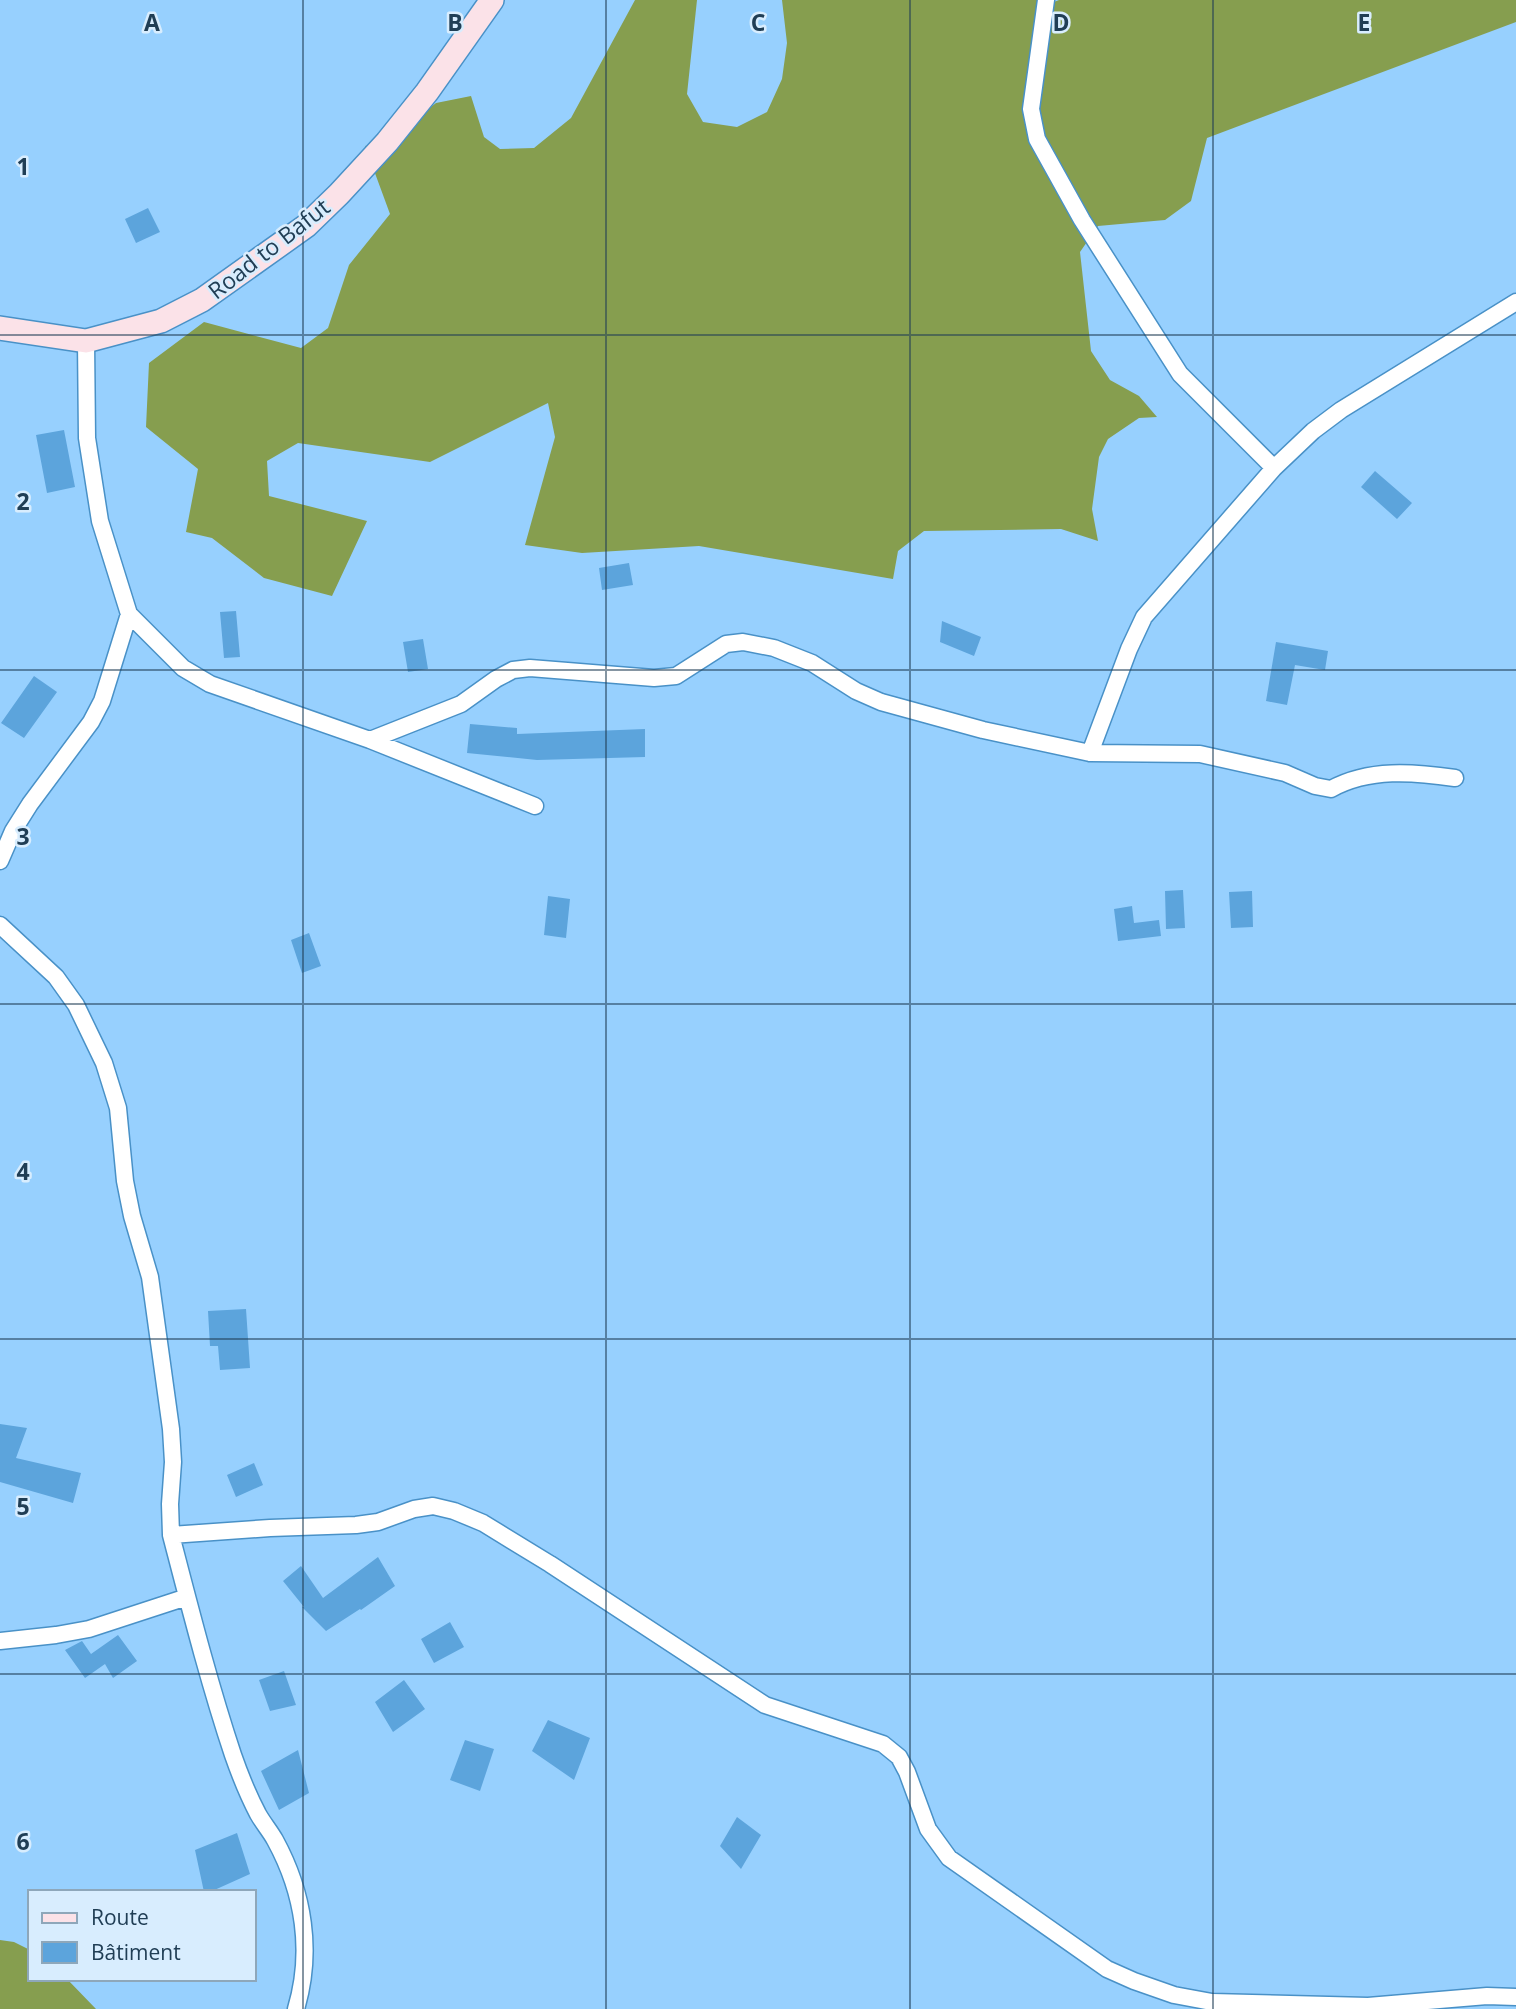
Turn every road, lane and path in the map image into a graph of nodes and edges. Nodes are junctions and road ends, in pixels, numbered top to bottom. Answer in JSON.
{"nodes":[{"id":1,"x":492,"y":0,"type":"edge"},
{"id":2,"x":1046,"y":0,"type":"edge"},
{"id":3,"x":1516,"y":302,"type":"edge"},
{"id":4,"x":0,"y":328,"type":"edge"},
{"id":5,"x":86,"y":341,"type":"junction"},
{"id":6,"x":1274,"y":468,"type":"junction"},
{"id":7,"x":129,"y":614,"type":"junction"},
{"id":8,"x":370,"y":740,"type":"junction"},
{"id":9,"x":1090,"y":752,"type":"junction"},
{"id":10,"x":1455,"y":778,"type":"dead end"},
{"id":11,"x":535,"y":806,"type":"dead end"},
{"id":12,"x":0,"y":861,"type":"edge"},
{"id":13,"x":0,"y":925,"type":"edge"},
{"id":14,"x":171,"y":1535,"type":"junction"},
{"id":15,"x":187,"y":1597,"type":"junction"},
{"id":16,"x":0,"y":1641,"type":"edge"},
{"id":17,"x":1516,"y":1997,"type":"edge"},
{"id":18,"x":296,"y":2009,"type":"edge"}],
"edges":[{"from":1,"to":5,"type":"street","name":"Road to Bafut"},
{"from":2,"to":6,"type":"street"},
{"from":3,"to":6,"type":"street"},
{"from":4,"to":5,"type":"street","name":"Road to Bafut"},
{"from":5,"to":7,"type":"street"},
{"from":6,"to":9,"type":"street"},
{"from":7,"to":8,"type":"street"},
{"from":7,"to":12,"type":"street"},
{"from":8,"to":9,"type":"street"},
{"from":8,"to":11,"type":"street"},
{"from":9,"to":10,"type":"street"},
{"from":13,"to":14,"type":"street"},
{"from":14,"to":15,"type":"street"},
{"from":14,"to":17,"type":"street"},
{"from":15,"to":16,"type":"street"},
{"from":15,"to":18,"type":"street"}]}
